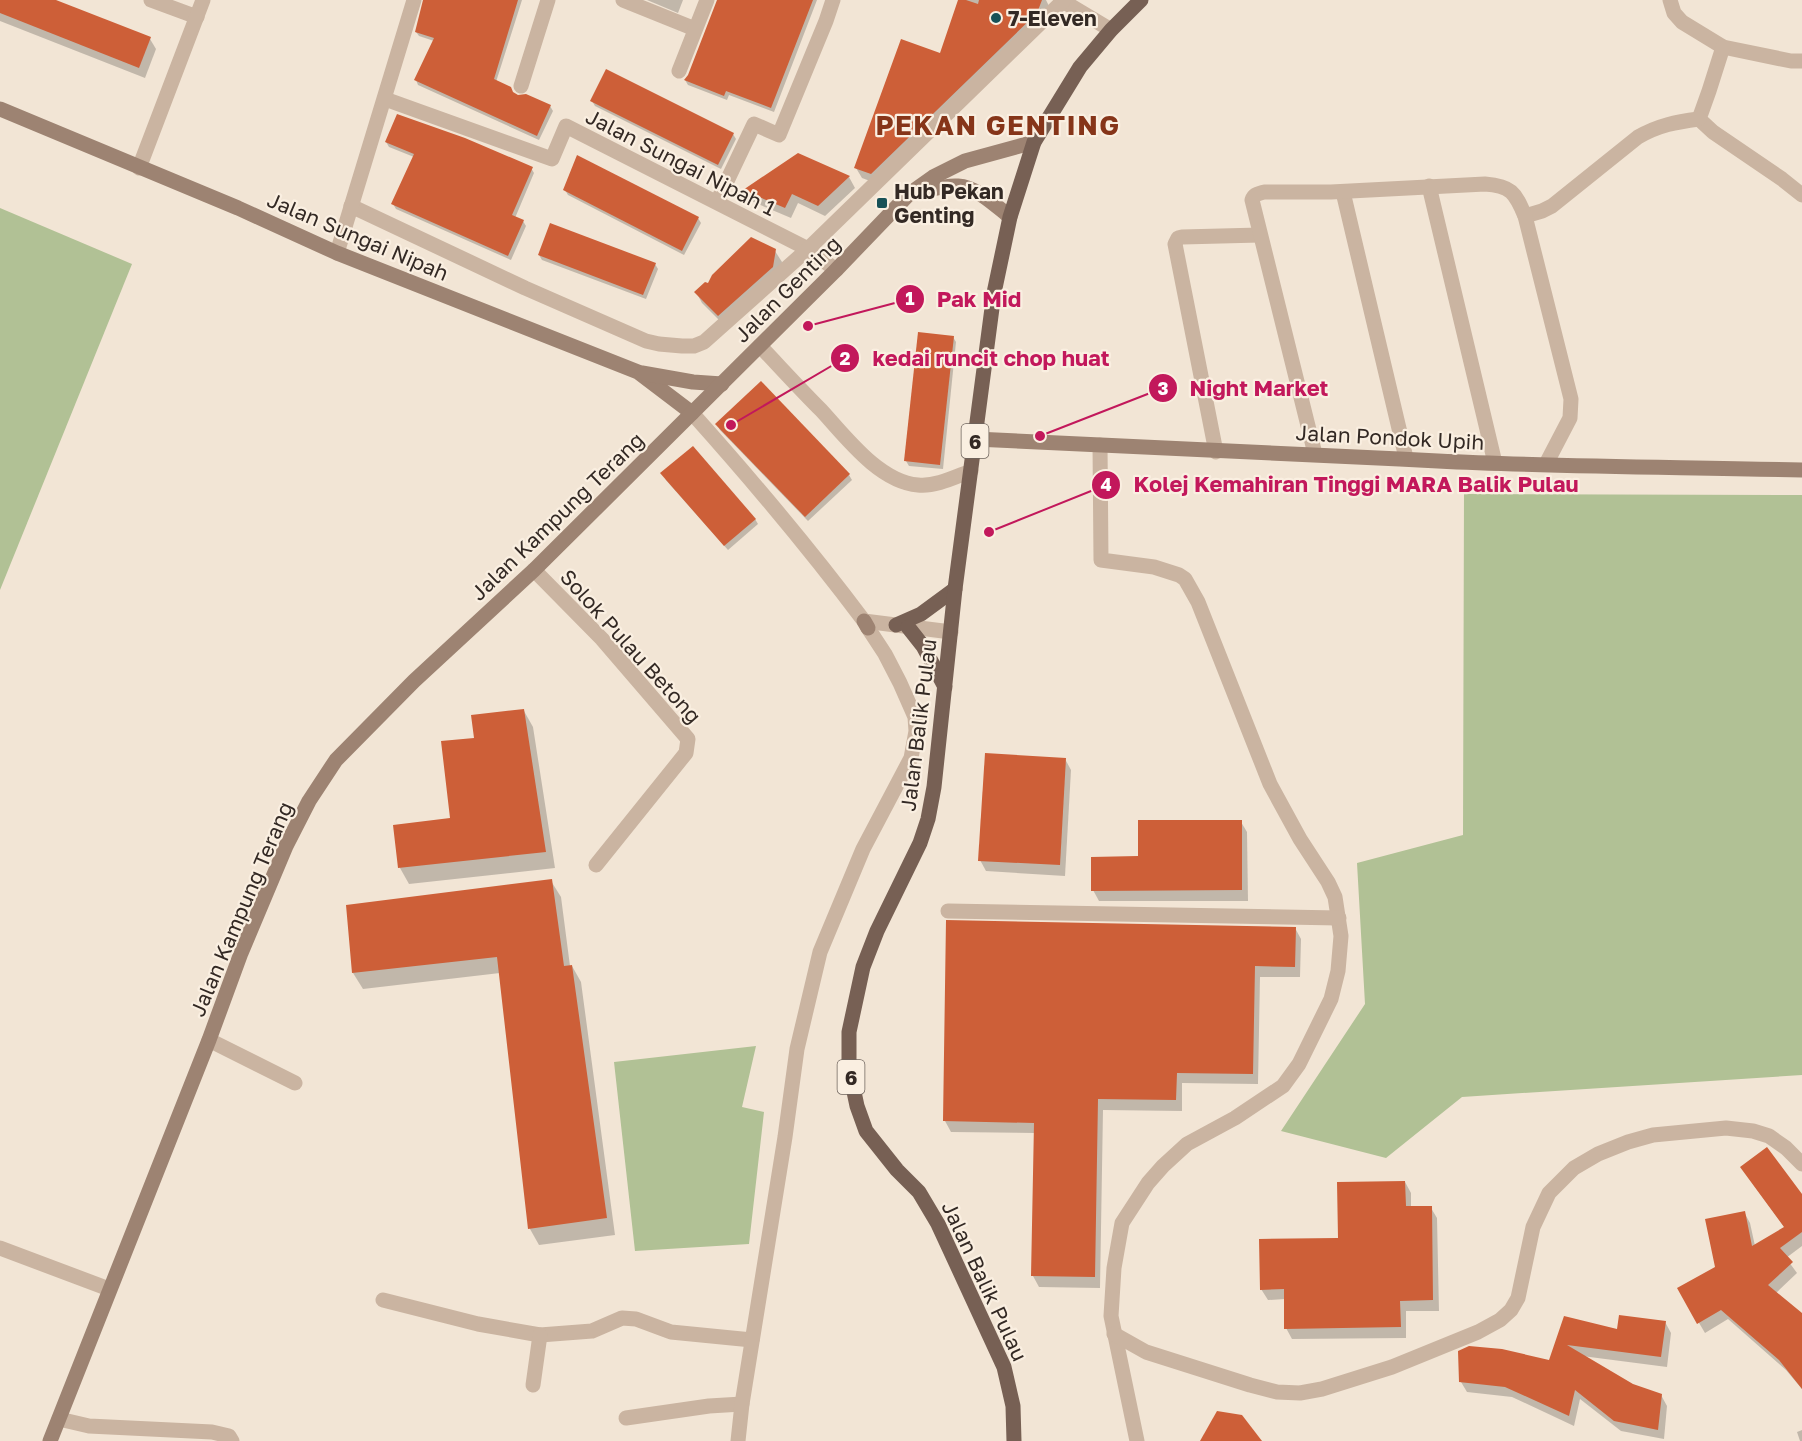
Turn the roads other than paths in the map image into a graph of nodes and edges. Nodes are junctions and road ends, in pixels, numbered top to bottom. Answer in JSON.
{"nodes":[{"id":1,"x":151,"y":0,"type":"edge"},
{"id":2,"x":203,"y":0,"type":"edge"},
{"id":3,"x":414,"y":0,"type":"edge"},
{"id":4,"x":548,"y":0,"type":"edge"},
{"id":5,"x":622,"y":0,"type":"edge"},
{"id":6,"x":707,"y":0,"type":"edge"},
{"id":7,"x":833,"y":0,"type":"edge"},
{"id":8,"x":1141,"y":0,"type":"edge"},
{"id":9,"x":1670,"y":0,"type":"edge"},
{"id":10,"x":1062,"y":1,"type":"edge"},
{"id":11,"x":197,"y":17,"type":"junction"},
{"id":12,"x":695,"y":29,"type":"junction"},
{"id":13,"x":1111,"y":30,"type":"junction"},
{"id":14,"x":1723,"y":46,"type":"junction"},
{"id":15,"x":1802,"y":61,"type":"edge"},
{"id":16,"x":679,"y":71,"type":"dead end"},
{"id":17,"x":521,"y":86,"type":"dead end"},
{"id":18,"x":386,"y":99,"type":"junction"},
{"id":19,"x":0,"y":109,"type":"edge"},
{"id":20,"x":1699,"y":119,"type":"junction"},
{"id":21,"x":1034,"y":142,"type":"junction"},
{"id":22,"x":139,"y":168,"type":"junction"},
{"id":23,"x":1429,"y":186,"type":"junction"},
{"id":24,"x":1343,"y":192,"type":"junction"},
{"id":25,"x":909,"y":194,"type":"junction"},
{"id":26,"x":1802,"y":195,"type":"edge"},
{"id":27,"x":717,"y":202,"type":"junction"},
{"id":28,"x":351,"y":206,"type":"junction"},
{"id":29,"x":1525,"y":216,"type":"junction"},
{"id":30,"x":1010,"y":217,"type":"junction"},
{"id":31,"x":1260,"y":235,"type":"junction"},
{"id":32,"x":808,"y":249,"type":"junction"},
{"id":33,"x":337,"y":253,"type":"junction"},
{"id":34,"x":836,"y":270,"type":"junction"},
{"id":35,"x":760,"y":346,"type":"junction"},
{"id":36,"x":638,"y":372,"type":"junction"},
{"id":37,"x":722,"y":384,"type":"junction"},
{"id":38,"x":692,"y":413,"type":"junction"},
{"id":39,"x":975,"y":439,"type":"junction"},
{"id":40,"x":1100,"y":445,"type":"junction"},
{"id":41,"x":1216,"y":452,"type":"junction"},
{"id":42,"x":1315,"y":454,"type":"junction"},
{"id":43,"x":1406,"y":458,"type":"junction"},
{"id":44,"x":1496,"y":463,"type":"junction"},
{"id":45,"x":1546,"y":464,"type":"junction"},
{"id":46,"x":1802,"y":470,"type":"edge"},
{"id":47,"x":971,"y":471,"type":"junction"},
{"id":48,"x":534,"y":570,"type":"junction"},
{"id":49,"x":955,"y":590,"type":"junction"},
{"id":50,"x":866,"y":624,"type":"junction"},
{"id":51,"x":902,"y":626,"type":"junction"},
{"id":52,"x":951,"y":633,"type":"junction"},
{"id":53,"x":945,"y":687,"type":"junction"},
{"id":54,"x":596,"y":865,"type":"dead end"},
{"id":55,"x":948,"y":911,"type":"dead end"},
{"id":56,"x":1339,"y":918,"type":"junction"},
{"id":57,"x":209,"y":1040,"type":"junction"},
{"id":58,"x":295,"y":1083,"type":"dead end"},
{"id":59,"x":1802,"y":1164,"type":"edge"},
{"id":60,"x":0,"y":1248,"type":"edge"},
{"id":61,"x":109,"y":1289,"type":"junction"},
{"id":62,"x":383,"y":1300,"type":"dead end"},
{"id":63,"x":1114,"y":1334,"type":"junction"},
{"id":64,"x":540,"y":1335,"type":"junction"},
{"id":65,"x":752,"y":1340,"type":"junction"},
{"id":66,"x":533,"y":1385,"type":"dead end"},
{"id":67,"x":742,"y":1404,"type":"junction"},
{"id":68,"x":626,"y":1418,"type":"dead end"},
{"id":69,"x":58,"y":1419,"type":"junction"},
{"id":70,"x":50,"y":1441,"type":"edge"},
{"id":71,"x":232,"y":1441,"type":"edge"},
{"id":72,"x":738,"y":1441,"type":"edge"},
{"id":73,"x":1014,"y":1441,"type":"edge"},
{"id":74,"x":1137,"y":1441,"type":"edge"}],
"edges":[{"from":1,"to":11,"type":"street"},
{"from":2,"to":11,"type":"street"},
{"from":3,"to":18,"type":"street"},
{"from":4,"to":17,"type":"street"},
{"from":5,"to":12,"type":"street"},
{"from":6,"to":12,"type":"street"},
{"from":7,"to":27,"type":"street"},
{"from":8,"to":13,"type":"main road","name":"Jalan Balik Pulau","number":"6"},
{"from":9,"to":14,"type":"street"},
{"from":10,"to":13,"type":"street"},
{"from":10,"to":32,"type":"street"},
{"from":11,"to":22,"type":"street"},
{"from":12,"to":16,"type":"street"},
{"from":13,"to":21,"type":"main road","name":"Jalan Balik Pulau","number":"6"},
{"from":14,"to":15,"type":"street"},
{"from":14,"to":20,"type":"street"},
{"from":18,"to":27,"type":"street","name":"Jalan Sungai Nipah 1"},
{"from":18,"to":28,"type":"street"},
{"from":19,"to":22,"type":"main road","name":"Jalan Sungai Nipah"},
{"from":20,"to":26,"type":"street"},
{"from":20,"to":29,"type":"street"},
{"from":21,"to":25,"type":"main road","name":"Jalan Genting"},
{"from":21,"to":30,"type":"main road","name":"Jalan Balik Pulau","number":"6"},
{"from":22,"to":33,"type":"main road","name":"Jalan Sungai Nipah"},
{"from":23,"to":24,"type":"street"},
{"from":23,"to":29,"type":"street"},
{"from":23,"to":44,"type":"street"},
{"from":24,"to":31,"type":"street"},
{"from":24,"to":43,"type":"street"},
{"from":25,"to":30,"type":"main road"},
{"from":25,"to":34,"type":"main road","name":"Jalan Genting"},
{"from":27,"to":32,"type":"street","name":"Jalan Sungai Nipah 1"},
{"from":28,"to":32,"type":"street"},
{"from":28,"to":33,"type":"street"},
{"from":29,"to":45,"type":"street"},
{"from":30,"to":39,"type":"main road","name":"Jalan Balik Pulau","number":"6"},
{"from":31,"to":41,"type":"street"},
{"from":31,"to":42,"type":"street"},
{"from":32,"to":34,"type":"street","name":"Jalan Sungai Nipah 1"},
{"from":33,"to":36,"type":"main road","name":"Jalan Sungai Nipah"},
{"from":34,"to":35,"type":"main road","name":"Jalan Genting"},
{"from":35,"to":37,"type":"main road","name":"Jalan Genting"},
{"from":35,"to":47,"type":"street"},
{"from":36,"to":37,"type":"main road"},
{"from":36,"to":38,"type":"main road","name":"Jalan Sungai Nipah"},
{"from":37,"to":38,"type":"main road","name":"Jalan Genting"},
{"from":38,"to":48,"type":"main road","name":"Jalan Kampung Terang"},
{"from":38,"to":50,"type":"street"},
{"from":39,"to":40,"type":"main road","name":"Jalan Pondok Upih"},
{"from":39,"to":47,"type":"main road","name":"Jalan Balik Pulau","number":"6"},
{"from":40,"to":41,"type":"main road","name":"Jalan Pondok Upih"},
{"from":40,"to":56,"type":"street"},
{"from":41,"to":42,"type":"main road","name":"Jalan Pondok Upih"},
{"from":42,"to":43,"type":"main road","name":"Jalan Pondok Upih"},
{"from":43,"to":44,"type":"main road","name":"Jalan Pondok Upih"},
{"from":44,"to":45,"type":"main road","name":"Jalan Pondok Upih"},
{"from":45,"to":46,"type":"main road","name":"Jalan Pondok Upih"},
{"from":47,"to":49,"type":"main road","name":"Jalan Balik Pulau","number":"6"},
{"from":48,"to":54,"type":"street","name":"Solok Pulau Betong"},
{"from":48,"to":57,"type":"main road","name":"Jalan Kampung Terang"},
{"from":49,"to":51,"type":"main road"},
{"from":49,"to":52,"type":"main road","name":"Jalan Balik Pulau","number":"6"},
{"from":50,"to":51,"type":"street"},
{"from":50,"to":65,"type":"street"},
{"from":51,"to":52,"type":"street"},
{"from":51,"to":53,"type":"main road"},
{"from":52,"to":53,"type":"main road","name":"Jalan Balik Pulau","number":"6"},
{"from":53,"to":73,"type":"main road","name":"Jalan Balik Pulau","number":"6"},
{"from":55,"to":56,"type":"street"},
{"from":56,"to":63,"type":"street"},
{"from":57,"to":58,"type":"street"},
{"from":57,"to":61,"type":"main road","name":"Jalan Kampung Terang"},
{"from":59,"to":63,"type":"street"},
{"from":60,"to":61,"type":"street"},
{"from":61,"to":69,"type":"main road","name":"Jalan Kampung Terang"},
{"from":62,"to":64,"type":"street"},
{"from":63,"to":74,"type":"street"},
{"from":64,"to":65,"type":"street"},
{"from":64,"to":66,"type":"street"},
{"from":65,"to":67,"type":"street"},
{"from":67,"to":68,"type":"street"},
{"from":67,"to":72,"type":"street"},
{"from":69,"to":70,"type":"main road","name":"Jalan Kampung Terang"},
{"from":69,"to":71,"type":"street"}]}
